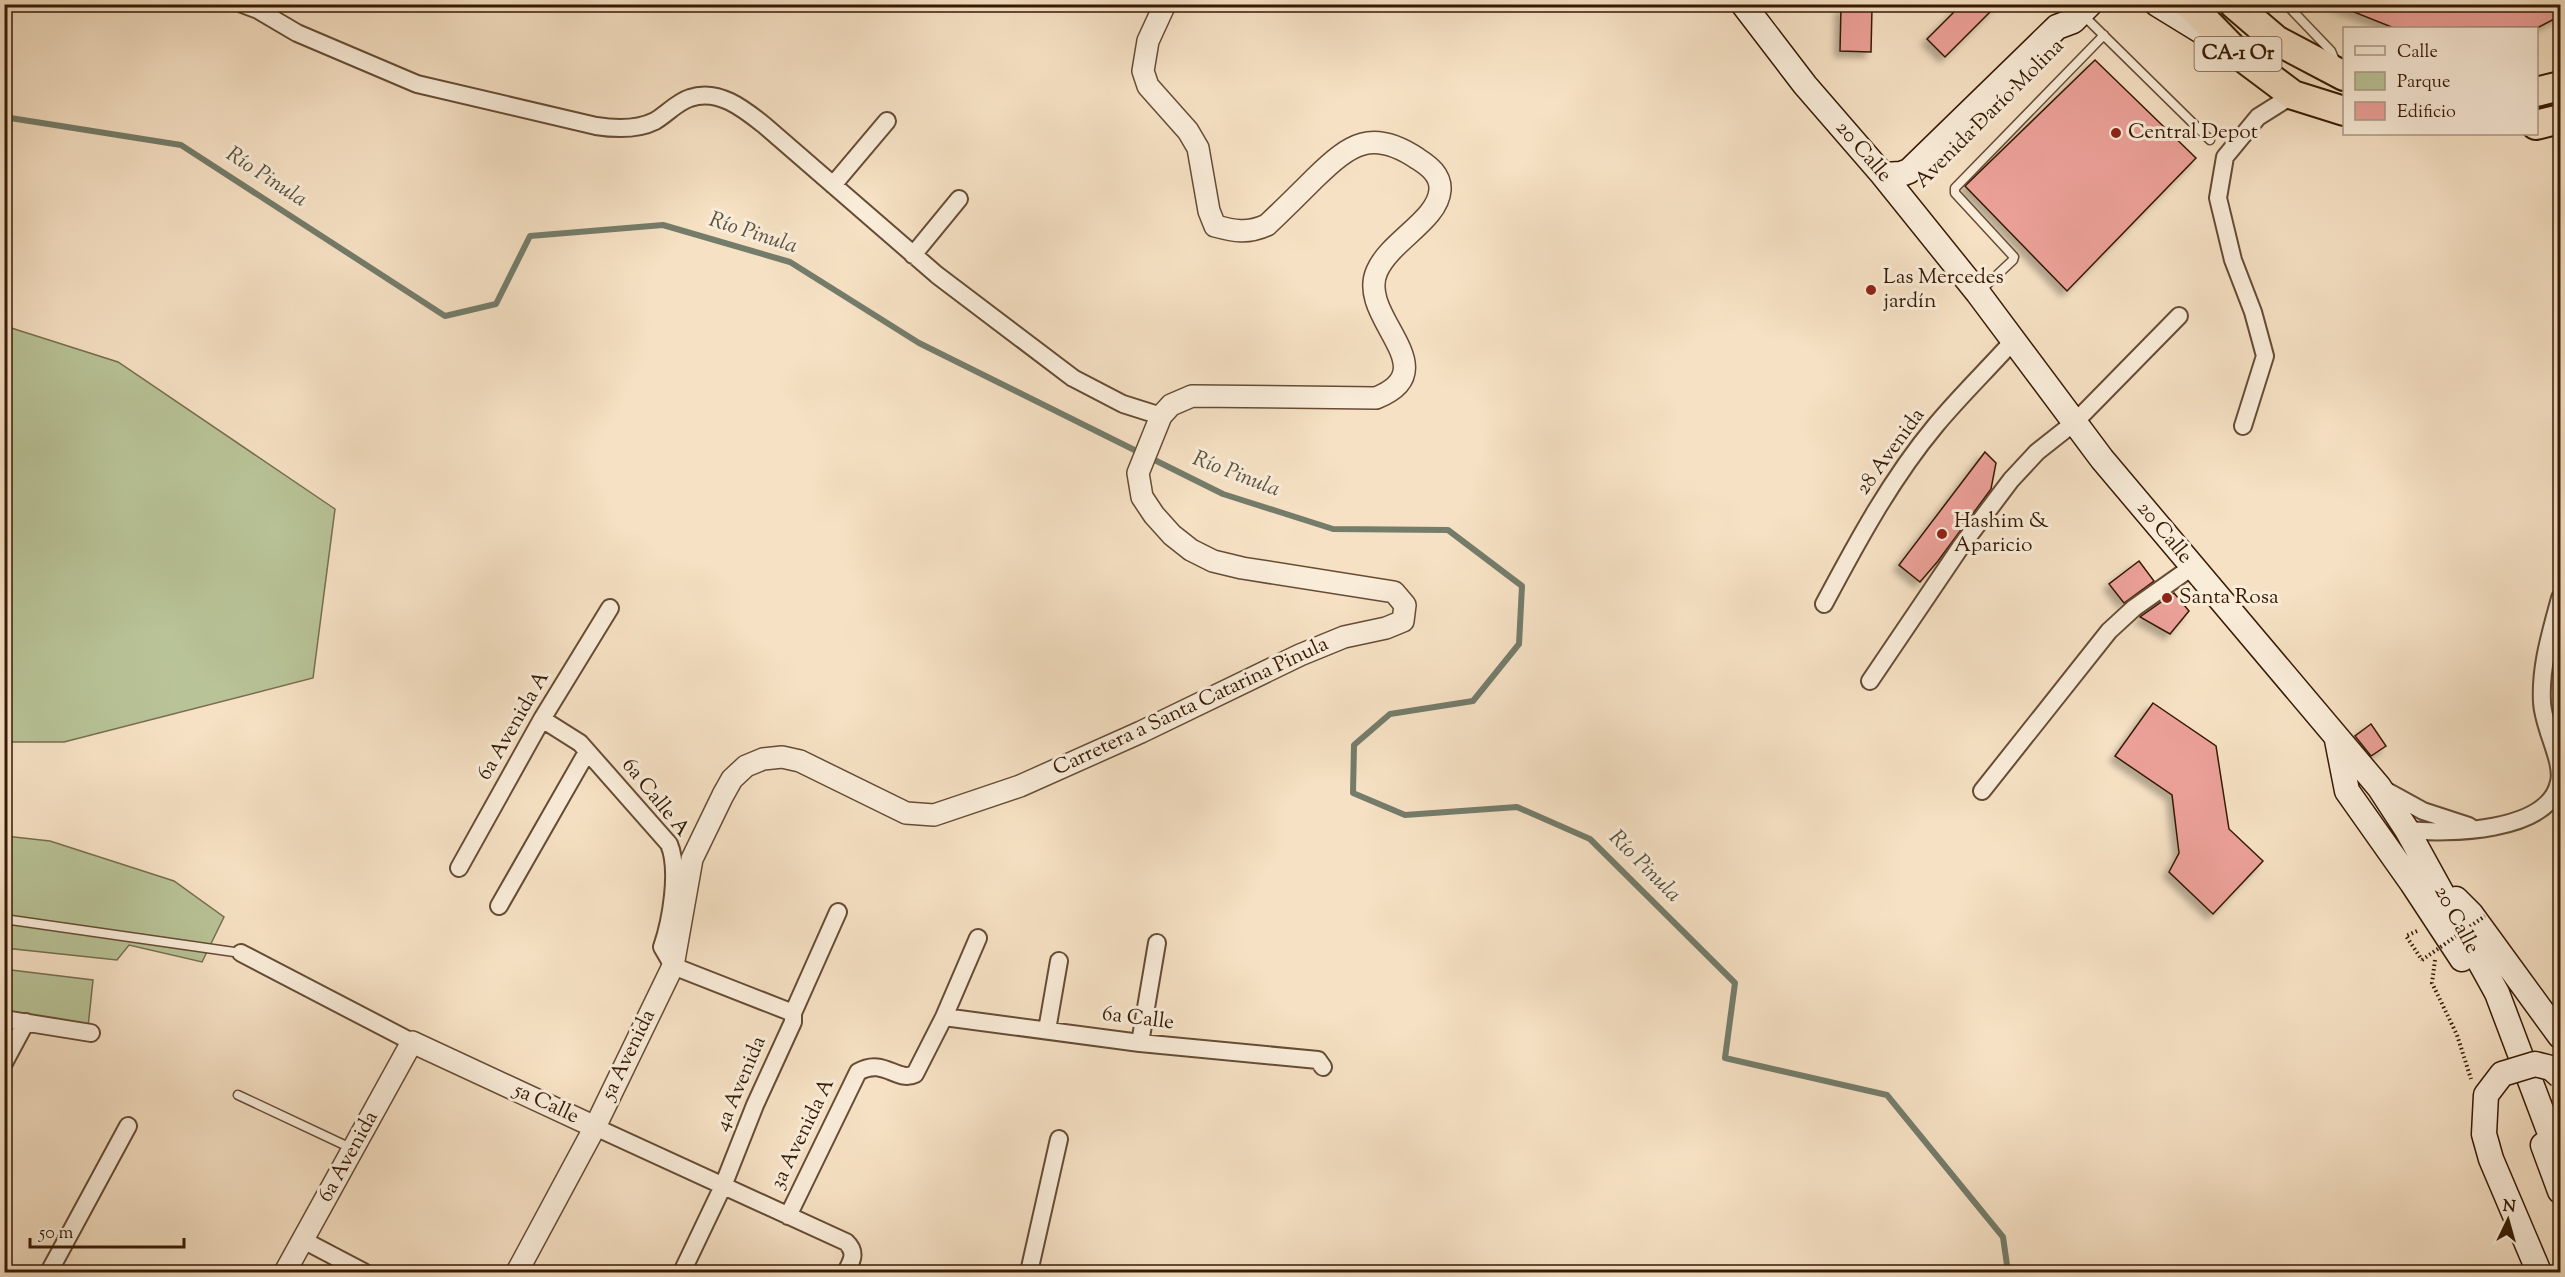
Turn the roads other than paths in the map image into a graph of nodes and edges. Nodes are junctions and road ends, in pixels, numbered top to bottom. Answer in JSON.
{"nodes":[{"id":1,"x":242,"y":4,"type":"edge"},
{"id":2,"x":1165,"y":4,"type":"edge"},
{"id":3,"x":1743,"y":4,"type":"edge"},
{"id":4,"x":2157,"y":4,"type":"edge"},
{"id":5,"x":2189,"y":4,"type":"edge"},
{"id":6,"x":2234,"y":4,"type":"edge"},
{"id":7,"x":2286,"y":4,"type":"edge"},
{"id":8,"x":2082,"y":13,"type":"edge"},
{"id":9,"x":2104,"y":35,"type":"junction"},
{"id":10,"x":2237,"y":53,"type":"junction"},
{"id":11,"x":2343,"y":75,"type":"edge"},
{"id":12,"x":2560,"y":86,"type":"edge"},
{"id":13,"x":2538,"y":92,"type":"edge"},
{"id":14,"x":2294,"y":95,"type":"junction"},
{"id":15,"x":2343,"y":111,"type":"edge"},
{"id":16,"x":2560,"y":119,"type":"edge"},
{"id":17,"x":887,"y":121,"type":"dead end"},
{"id":18,"x":2538,"y":124,"type":"edge"},
{"id":19,"x":2210,"y":140,"type":"dead end"},
{"id":20,"x":1883,"y":175,"type":"junction"},
{"id":21,"x":833,"y":185,"type":"junction"},
{"id":22,"x":959,"y":199,"type":"dead end"},
{"id":23,"x":1909,"y":207,"type":"junction"},
{"id":24,"x":913,"y":255,"type":"junction"},
{"id":25,"x":1978,"y":292,"type":"junction"},
{"id":26,"x":2179,"y":316,"type":"dead end"},
{"id":27,"x":2013,"y":340,"type":"junction"},
{"id":28,"x":2075,"y":422,"type":"junction"},
{"id":29,"x":1156,"y":425,"type":"junction"},
{"id":30,"x":2243,"y":426,"type":"dead end"},
{"id":31,"x":2192,"y":567,"type":"junction"},
{"id":32,"x":2560,"y":598,"type":"edge"},
{"id":33,"x":1824,"y":604,"type":"dead end"},
{"id":34,"x":610,"y":608,"type":"dead end"},
{"id":35,"x":1870,"y":681,"type":"dead end"},
{"id":36,"x":542,"y":719,"type":"junction"},
{"id":37,"x":2336,"y":737,"type":"junction"},
{"id":38,"x":587,"y":752,"type":"junction"},
{"id":39,"x":2560,"y":781,"type":"edge"},
{"id":40,"x":2379,"y":787,"type":"junction"},
{"id":41,"x":1982,"y":791,"type":"dead end"},
{"id":42,"x":2560,"y":807,"type":"edge"},
{"id":43,"x":2540,"y":808,"type":"junction"},
{"id":44,"x":2475,"y":828,"type":"junction"},
{"id":45,"x":2407,"y":830,"type":"junction"},
{"id":46,"x":692,"y":859,"type":"joint"},
{"id":47,"x":459,"y":868,"type":"dead end"},
{"id":48,"x":2432,"y":874,"type":"junction"},
{"id":49,"x":498,"y":906,"type":"dead end"},
{"id":50,"x":838,"y":912,"type":"dead end"},
{"id":51,"x":4,"y":919,"type":"edge"},
{"id":52,"x":978,"y":938,"type":"dead end"},
{"id":53,"x":1157,"y":943,"type":"dead end"},
{"id":54,"x":241,"y":953,"type":"joint"},
{"id":55,"x":1059,"y":961,"type":"dead end"},
{"id":56,"x":673,"y":966,"type":"junction"},
{"id":57,"x":793,"y":1013,"type":"junction"},
{"id":58,"x":944,"y":1017,"type":"junction"},
{"id":59,"x":4,"y":1019,"type":"edge"},
{"id":60,"x":26,"y":1022,"type":"junction"},
{"id":61,"x":1047,"y":1030,"type":"junction"},
{"id":62,"x":91,"y":1033,"type":"dead end"},
{"id":63,"x":2560,"y":1036,"type":"edge"},
{"id":64,"x":412,"y":1042,"type":"junction"},
{"id":65,"x":1140,"y":1043,"type":"junction"},
{"id":66,"x":4,"y":1062,"type":"edge"},
{"id":67,"x":1323,"y":1067,"type":"dead end"},
{"id":68,"x":2560,"y":1076,"type":"edge"},
{"id":69,"x":238,"y":1095,"type":"dead end"},
{"id":70,"x":128,"y":1126,"type":"dead end"},
{"id":71,"x":595,"y":1127,"type":"junction"},
{"id":72,"x":1059,"y":1139,"type":"dead end"},
{"id":73,"x":353,"y":1149,"type":"junction"},
{"id":74,"x":2560,"y":1160,"type":"edge"},
{"id":75,"x":723,"y":1186,"type":"junction"},
{"id":76,"x":2560,"y":1191,"type":"edge"},
{"id":77,"x":788,"y":1215,"type":"junction"},
{"id":78,"x":303,"y":1240,"type":"junction"},
{"id":79,"x":49,"y":1272,"type":"edge"},
{"id":80,"x":285,"y":1272,"type":"edge"},
{"id":81,"x":364,"y":1272,"type":"edge"},
{"id":82,"x":517,"y":1272,"type":"edge"},
{"id":83,"x":682,"y":1272,"type":"edge"},
{"id":84,"x":846,"y":1272,"type":"edge"},
{"id":85,"x":1029,"y":1272,"type":"edge"},
{"id":86,"x":2539,"y":1272,"type":"edge"}],
"edges":[{"from":1,"to":21,"type":"street"},
{"from":2,"to":29,"type":"street"},
{"from":3,"to":20,"type":"main road","name":"20 Calle"},
{"from":4,"to":10,"type":"main road"},
{"from":5,"to":10,"type":"highway","number":"CA-1 Or"},
{"from":6,"to":11,"type":"highway","number":"CA-1 Or"},
{"from":7,"to":11,"type":"lane"},
{"from":8,"to":9,"type":"lane"},
{"from":8,"to":20,"type":"main road","name":"Avenida Darío Molina"},
{"from":8,"to":23,"type":"main road","name":"Avenida Darío Molina"},
{"from":9,"to":19,"type":"lane"},
{"from":9,"to":25,"type":"lane"},
{"from":10,"to":14,"type":"highway","number":"CA-1 Or"},
{"from":12,"to":13,"type":"highway"},
{"from":14,"to":15,"type":"highway","number":"CA-1 Or"},
{"from":14,"to":30,"type":"street"},
{"from":16,"to":18,"type":"highway"},
{"from":17,"to":21,"type":"street"},
{"from":20,"to":23,"type":"main road","name":"20 Calle"},
{"from":21,"to":24,"type":"street"},
{"from":22,"to":24,"type":"street"},
{"from":23,"to":25,"type":"main road","name":"20 Calle"},
{"from":24,"to":29,"type":"street"},
{"from":25,"to":27,"type":"main road","name":"20 Calle"},
{"from":26,"to":28,"type":"street"},
{"from":27,"to":28,"type":"main road","name":"20 Calle"},
{"from":27,"to":33,"type":"street","name":"28 Avenida"},
{"from":28,"to":31,"type":"main road","name":"20 Calle"},
{"from":28,"to":35,"type":"street"},
{"from":29,"to":46,"type":"street","name":"Carretera a Santa Catarina Pinula"},
{"from":31,"to":37,"type":"main road","name":"20 Calle"},
{"from":31,"to":41,"type":"street"},
{"from":32,"to":39,"type":"street"},
{"from":34,"to":36,"type":"street","name":"6a Avenida A"},
{"from":36,"to":38,"type":"street","name":"6a Calle A"},
{"from":36,"to":47,"type":"street","name":"6a Avenida A"},
{"from":37,"to":40,"type":"main road","name":"20 Calle"},
{"from":37,"to":76,"type":"main road"},
{"from":38,"to":49,"type":"street"},
{"from":38,"to":56,"type":"street","name":"6a Calle A"},
{"from":39,"to":43,"type":"street"},
{"from":40,"to":44,"type":"street"},
{"from":40,"to":45,"type":"main road","name":"20 Calle"},
{"from":42,"to":43,"type":"street"},
{"from":43,"to":44,"type":"street"},
{"from":44,"to":45,"type":"street"},
{"from":45,"to":48,"type":"main road","name":"20 Calle"},
{"from":46,"to":56,"type":"street","name":"5a Avenida"},
{"from":48,"to":63,"type":"main road"},
{"from":48,"to":74,"type":"main road","name":"20 Calle"},
{"from":50,"to":57,"type":"street","name":"4a Avenida"},
{"from":51,"to":54,"type":"lane"},
{"from":52,"to":58,"type":"street"},
{"from":53,"to":65,"type":"street"},
{"from":54,"to":64,"type":"street","name":"5a Calle"},
{"from":55,"to":61,"type":"street"},
{"from":56,"to":57,"type":"street"},
{"from":56,"to":71,"type":"street","name":"5a Avenida"},
{"from":57,"to":75,"type":"street","name":"4a Avenida"},
{"from":58,"to":61,"type":"street","name":"6a Calle"},
{"from":58,"to":77,"type":"street","name":"3a Avenida A"},
{"from":59,"to":60,"type":"street"},
{"from":60,"to":62,"type":"street"},
{"from":60,"to":66,"type":"street"},
{"from":61,"to":65,"type":"street","name":"6a Calle"},
{"from":64,"to":71,"type":"street","name":"5a Calle"},
{"from":64,"to":73,"type":"street","name":"6a Avenida"},
{"from":65,"to":67,"type":"street","name":"6a Calle"},
{"from":68,"to":86,"type":"main road","bridge":true},
{"from":69,"to":73,"type":"lane"},
{"from":70,"to":79,"type":"street"},
{"from":71,"to":75,"type":"street","name":"5a Calle"},
{"from":71,"to":82,"type":"street","name":"5a Avenida"},
{"from":72,"to":85,"type":"street"},
{"from":73,"to":78,"type":"street","name":"6a Avenida"},
{"from":75,"to":77,"type":"street","name":"5a Calle"},
{"from":75,"to":83,"type":"street","name":"4a Avenida"},
{"from":77,"to":84,"type":"street","name":"5a Calle"},
{"from":78,"to":80,"type":"street","name":"6a Avenida"},
{"from":78,"to":81,"type":"street"}]}
